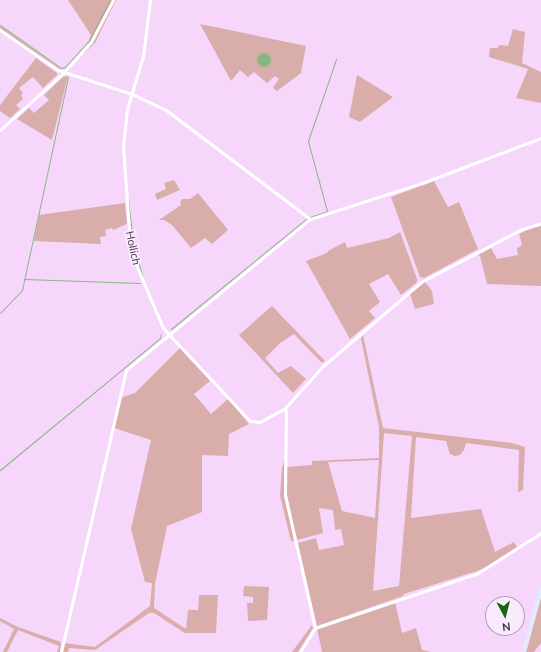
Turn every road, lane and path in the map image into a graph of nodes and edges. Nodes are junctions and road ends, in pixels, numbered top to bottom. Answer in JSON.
{"nodes":[{"id":1,"x":113,"y":0,"type":"edge"},
{"id":2,"x":150,"y":0,"type":"edge"},
{"id":3,"x":0,"y":30,"type":"edge"},
{"id":4,"x":63,"y":73,"type":"junction"},
{"id":5,"x":132,"y":94,"type":"junction"},
{"id":6,"x":0,"y":130,"type":"edge"},
{"id":7,"x":541,"y":138,"type":"edge"},
{"id":8,"x":310,"y":219,"type":"junction"},
{"id":9,"x":541,"y":223,"type":"edge"},
{"id":10,"x":169,"y":333,"type":"junction"},
{"id":11,"x":285,"y":408,"type":"junction"},
{"id":12,"x":541,"y":533,"type":"edge"},
{"id":13,"x":541,"y":589,"type":"edge"},
{"id":14,"x":315,"y":628,"type":"junction"},
{"id":15,"x":61,"y":652,"type":"edge"},
{"id":16,"x":300,"y":652,"type":"edge"},
{"id":17,"x":524,"y":652,"type":"edge"}],
"edges":[{"from":1,"to":4,"type":"street"},
{"from":2,"to":5,"type":"street","name":"Hollich"},
{"from":3,"to":4,"type":"street"},
{"from":4,"to":5,"type":"street"},
{"from":4,"to":6,"type":"street"},
{"from":5,"to":8,"type":"street"},
{"from":5,"to":10,"type":"street","name":"Hollich"},
{"from":7,"to":8,"type":"street"},
{"from":8,"to":10,"type":"street"},
{"from":9,"to":11,"type":"street","name":"Hollich"},
{"from":10,"to":11,"type":"street","name":"Hollich"},
{"from":10,"to":15,"type":"street"},
{"from":11,"to":14,"type":"street"},
{"from":12,"to":14,"type":"street"},
{"from":13,"to":17,"type":"main road"},
{"from":14,"to":16,"type":"street"}]}
